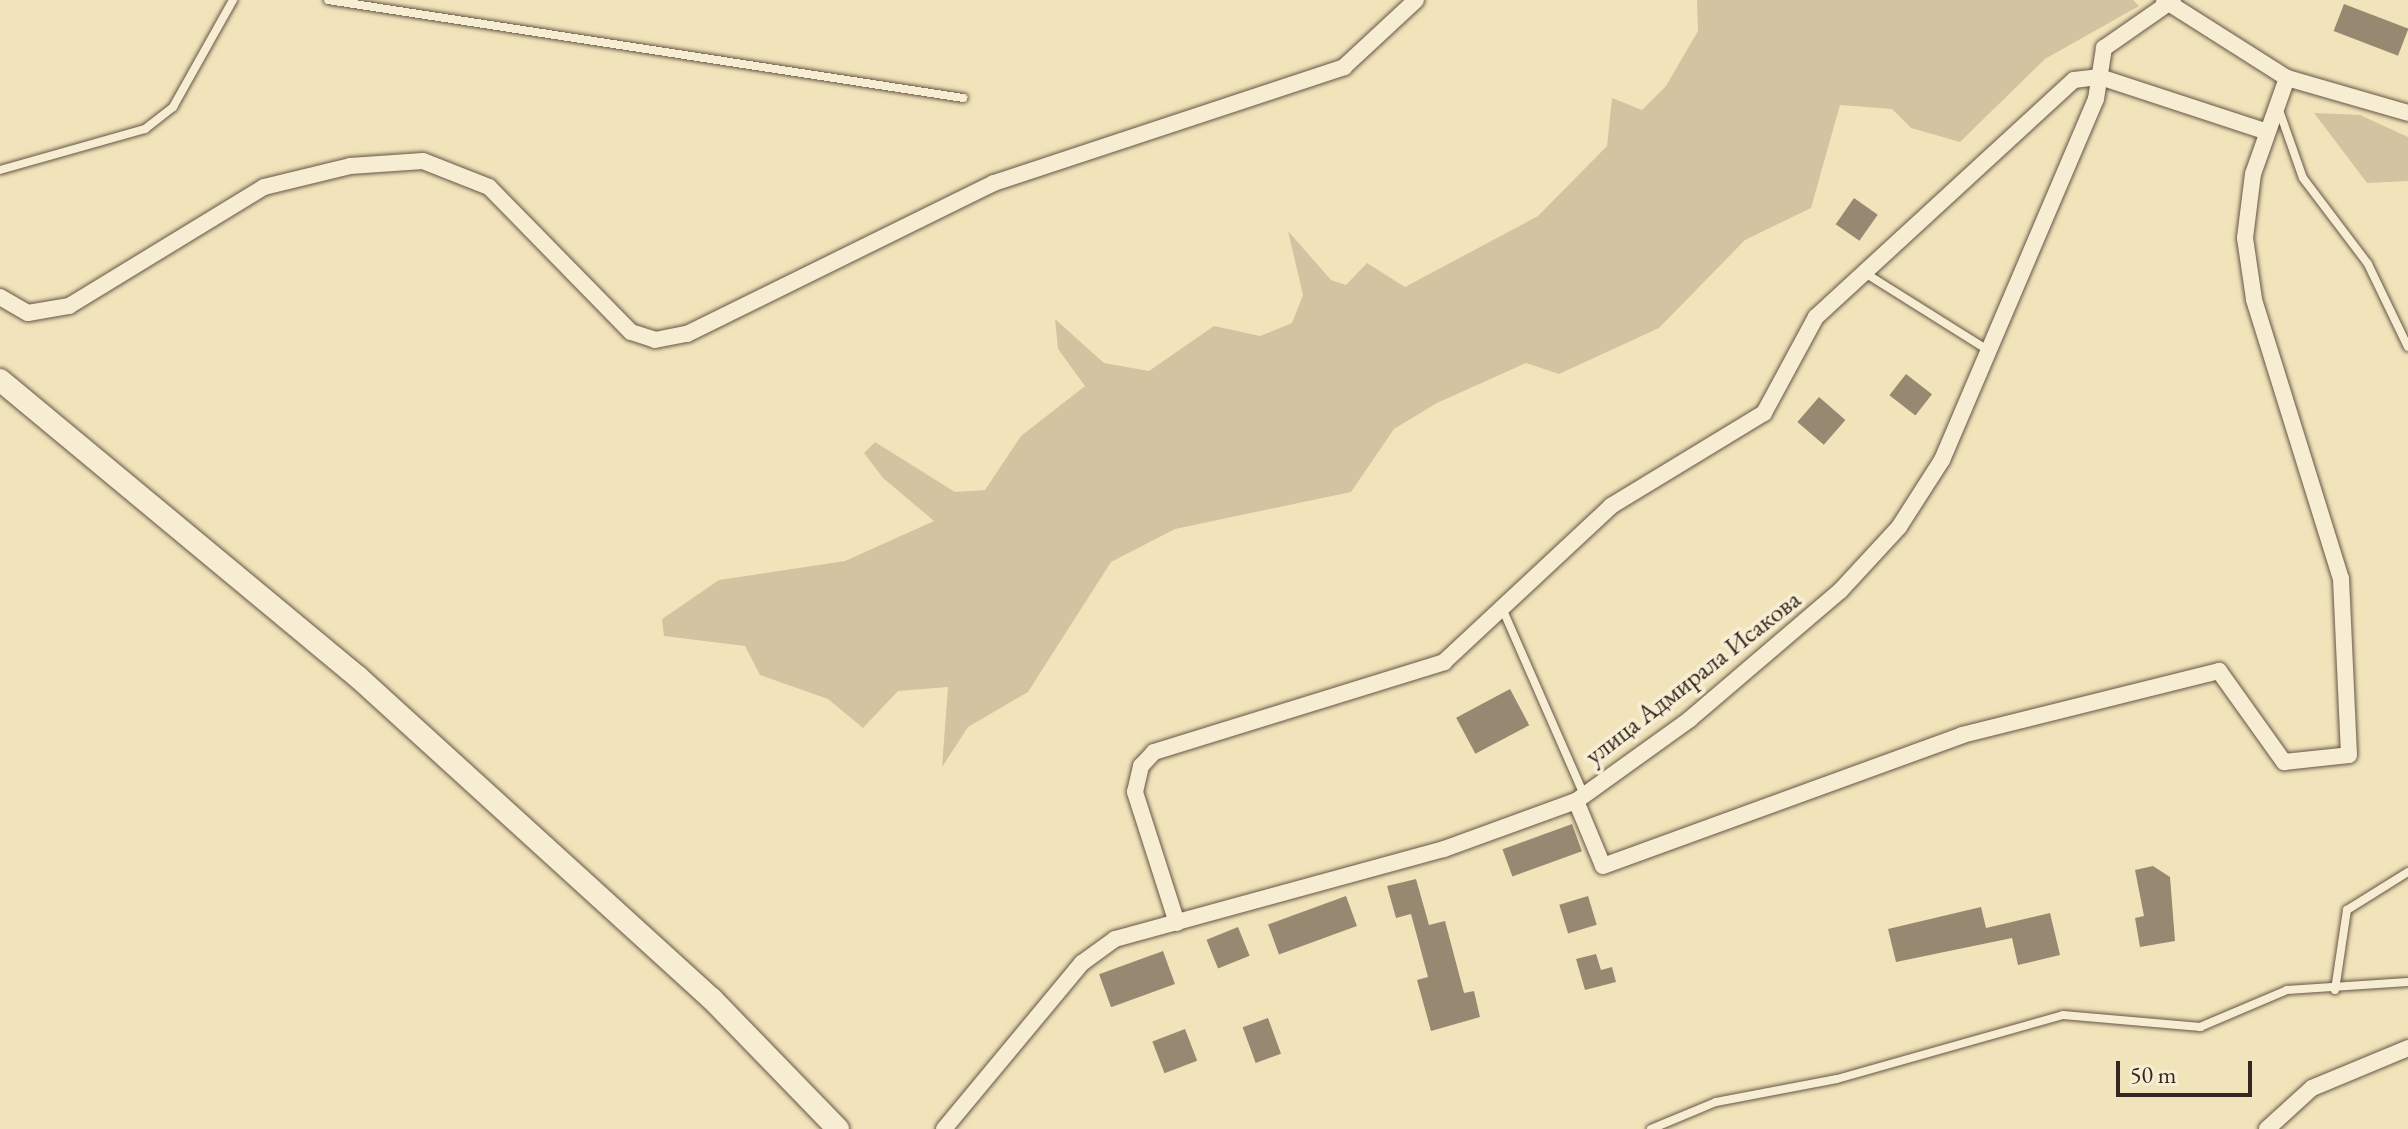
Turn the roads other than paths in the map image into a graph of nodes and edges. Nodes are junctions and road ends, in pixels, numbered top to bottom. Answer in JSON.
{"nodes":[{"id":1,"x":233,"y":0,"type":"edge"},
{"id":2,"x":328,"y":0,"type":"edge"},
{"id":3,"x":1416,"y":0,"type":"edge"},
{"id":4,"x":2168,"y":1,"type":"edge"},
{"id":5,"x":2100,"y":77,"type":"junction"},
{"id":6,"x":2287,"y":78,"type":"junction"},
{"id":7,"x":963,"y":98,"type":"dead end"},
{"id":8,"x":2277,"y":106,"type":"junction"},
{"id":9,"x":2408,"y":113,"type":"edge"},
{"id":10,"x":2267,"y":132,"type":"junction"},
{"id":11,"x":0,"y":170,"type":"edge"},
{"id":12,"x":1865,"y":273,"type":"junction"},
{"id":13,"x":0,"y":297,"type":"edge"},
{"id":14,"x":2408,"y":347,"type":"edge"},
{"id":15,"x":1986,"y":349,"type":"junction"},
{"id":16,"x":0,"y":380,"type":"edge"},
{"id":17,"x":1502,"y":607,"type":"junction"},
{"id":18,"x":1580,"y":798,"type":"junction"},
{"id":19,"x":2408,"y":872,"type":"edge"},
{"id":20,"x":1177,"y":923,"type":"junction"},
{"id":21,"x":2408,"y":982,"type":"edge"},
{"id":22,"x":2335,"y":990,"type":"junction"},
{"id":23,"x":2407,"y":1048,"type":"edge"},
{"id":24,"x":2289,"y":1109,"type":"junction"},
{"id":25,"x":838,"y":1129,"type":"edge"},
{"id":26,"x":944,"y":1129,"type":"edge"},
{"id":27,"x":1651,"y":1129,"type":"edge"},
{"id":28,"x":2267,"y":1129,"type":"edge"},
{"id":29,"x":2291,"y":1129,"type":"edge"}],
"edges":[{"from":1,"to":11,"type":"lane"},
{"from":2,"to":7,"type":"lane"},
{"from":3,"to":13,"type":"street"},
{"from":4,"to":5,"type":"street","name":"улица Адмирала Исакова"},
{"from":4,"to":6,"type":"street"},
{"from":5,"to":10,"type":"street"},
{"from":5,"to":12,"type":"street"},
{"from":5,"to":15,"type":"street","name":"улица Адмирала Исакова"},
{"from":6,"to":8,"type":"street"},
{"from":6,"to":9,"type":"street"},
{"from":8,"to":10,"type":"street"},
{"from":8,"to":14,"type":"lane"},
{"from":10,"to":18,"type":"street"},
{"from":12,"to":15,"type":"lane"},
{"from":12,"to":17,"type":"street"},
{"from":15,"to":18,"type":"street","name":"улица Адмирала Исакова"},
{"from":16,"to":25,"type":"main road"},
{"from":17,"to":18,"type":"lane"},
{"from":17,"to":20,"type":"street"},
{"from":18,"to":20,"type":"street","name":"улица Адмирала Исакова"},
{"from":19,"to":22,"type":"lane"},
{"from":20,"to":26,"type":"street","name":"улица Адмирала Исакова"},
{"from":21,"to":22,"type":"lane"},
{"from":22,"to":27,"type":"lane"},
{"from":23,"to":24,"type":"street"},
{"from":24,"to":28,"type":"street"},
{"from":24,"to":29,"type":"street"}]}
